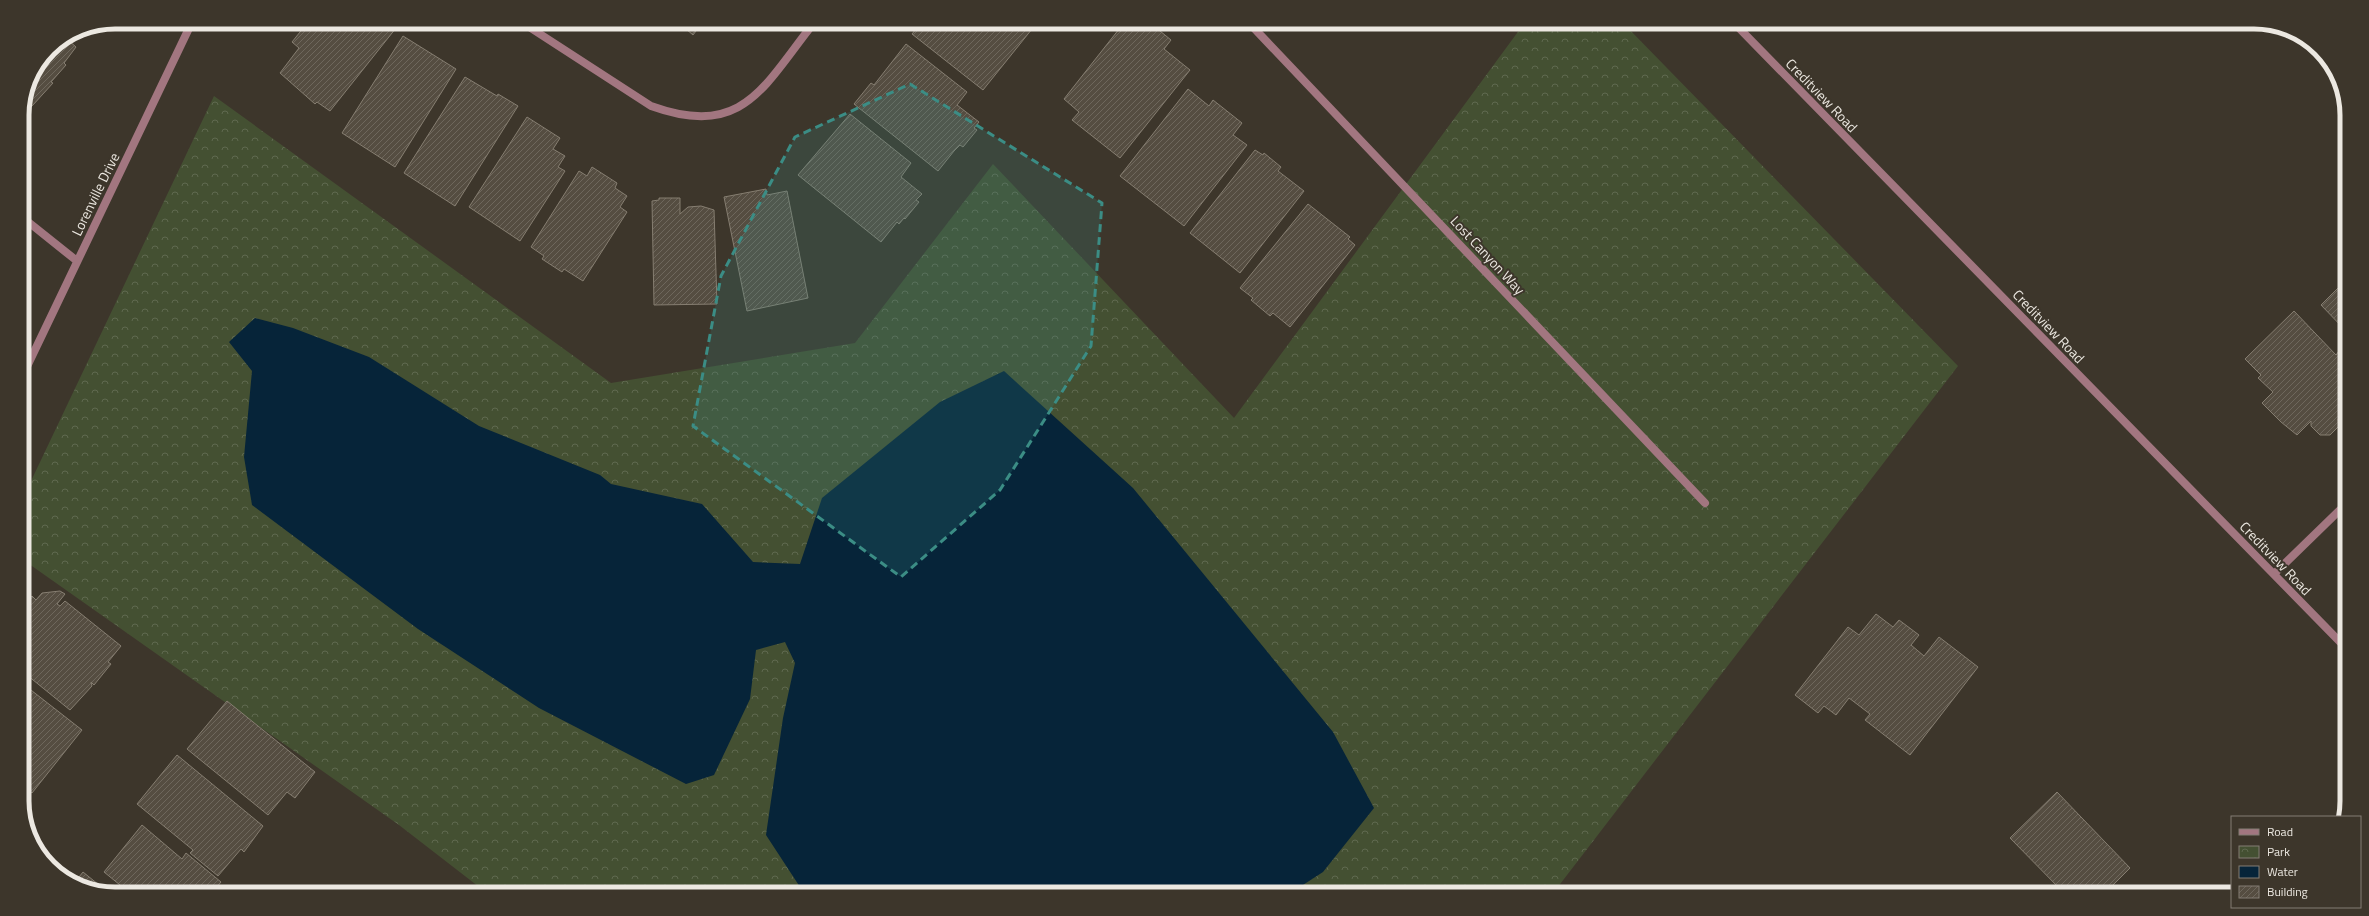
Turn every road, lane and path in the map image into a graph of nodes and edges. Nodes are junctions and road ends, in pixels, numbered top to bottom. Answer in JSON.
{"nodes":[{"id":1,"x":189,"y":29,"type":"edge"},
{"id":2,"x":532,"y":29,"type":"edge"},
{"id":3,"x":809,"y":29,"type":"edge"},
{"id":4,"x":1255,"y":29,"type":"edge"},
{"id":5,"x":1740,"y":29,"type":"edge"},
{"id":6,"x":29,"y":223,"type":"edge"},
{"id":7,"x":77,"y":261,"type":"junction"},
{"id":8,"x":29,"y":362,"type":"edge"},
{"id":9,"x":1705,"y":503,"type":"dead end"},
{"id":10,"x":2340,"y":510,"type":"edge"},
{"id":11,"x":2274,"y":574,"type":"junction"},
{"id":12,"x":2340,"y":642,"type":"edge"}],
"edges":[{"from":1,"to":7,"type":"street","name":"Lorenville Drive"},
{"from":2,"to":3,"type":"street"},
{"from":4,"to":9,"type":"street","name":"Lost Canyon Way"},
{"from":5,"to":11,"type":"street","name":"Creditview Road"},
{"from":6,"to":7,"type":"street"},
{"from":7,"to":8,"type":"street","name":"Lorenville Drive"},
{"from":10,"to":11,"type":"street"},
{"from":11,"to":12,"type":"street","name":"Creditview Road"}]}
